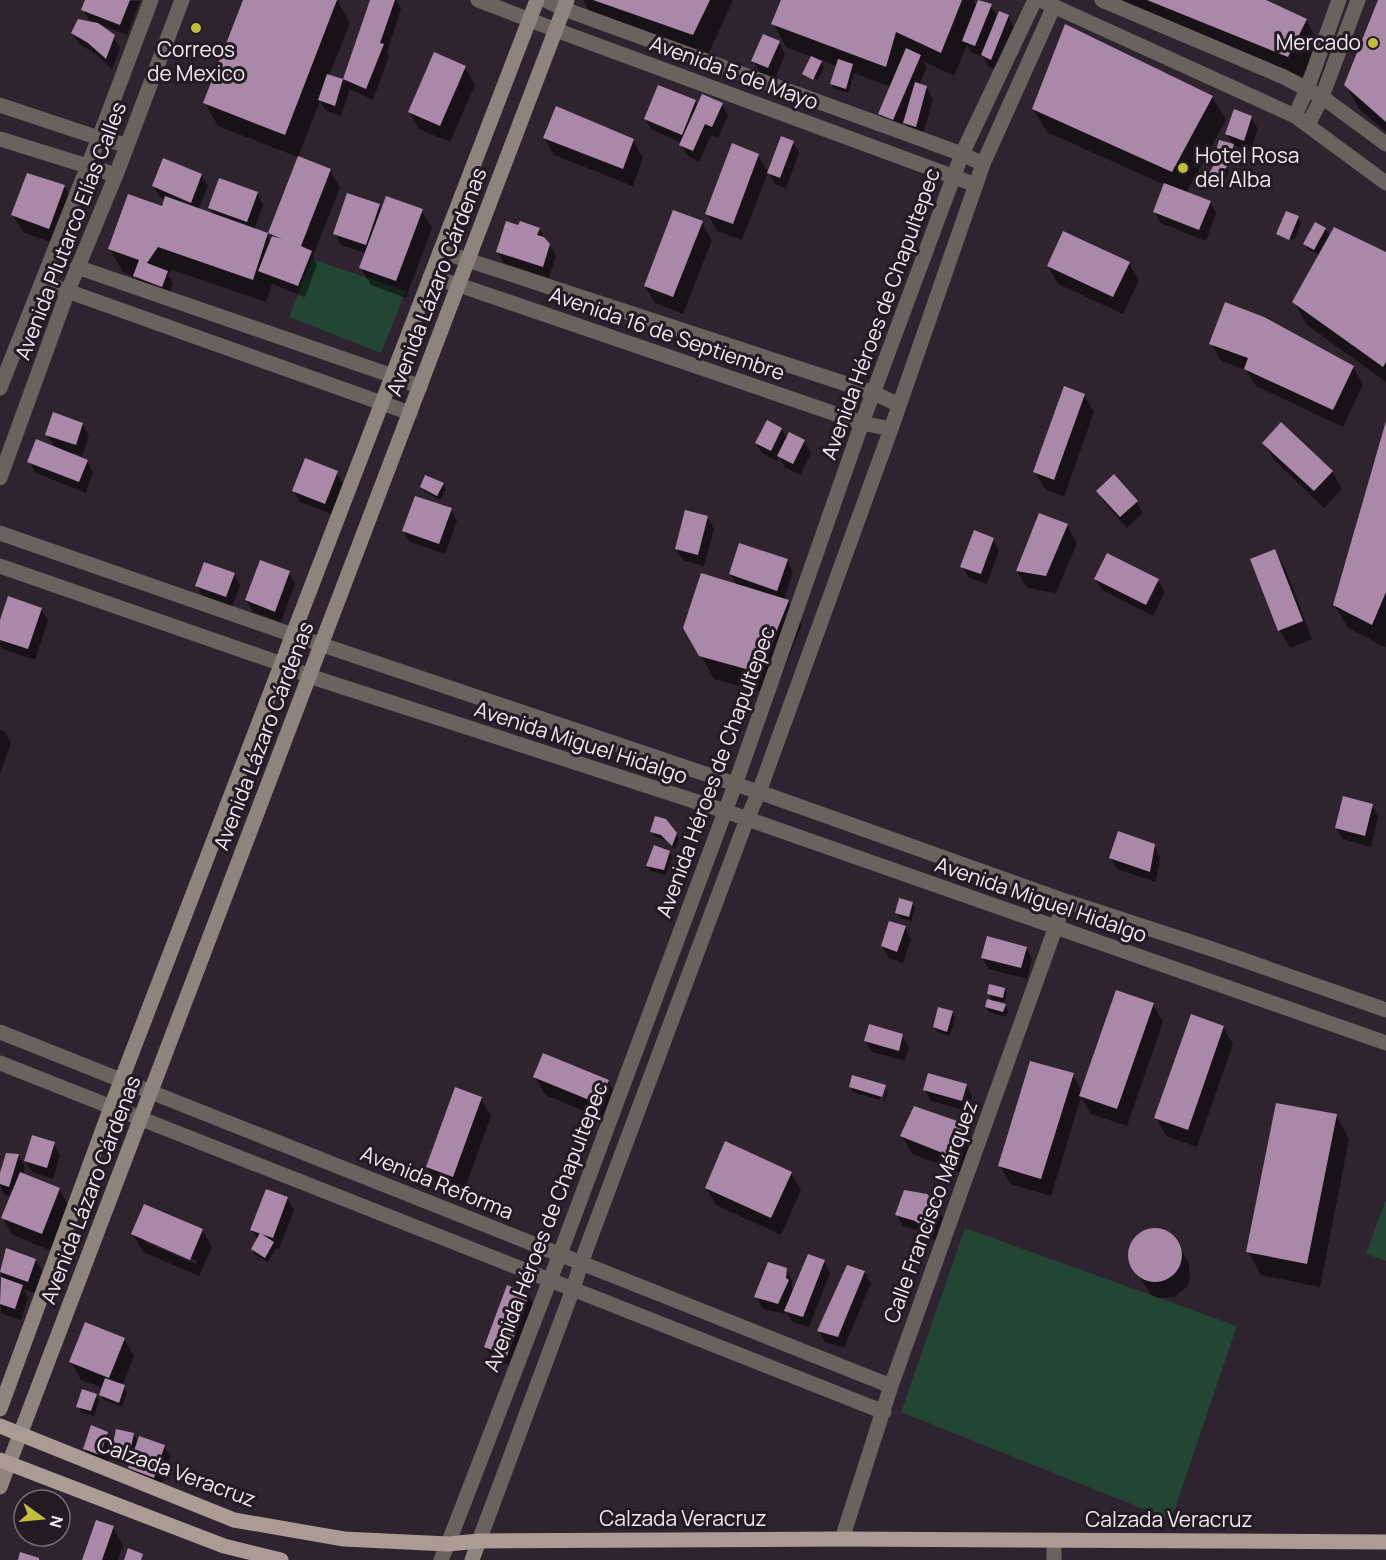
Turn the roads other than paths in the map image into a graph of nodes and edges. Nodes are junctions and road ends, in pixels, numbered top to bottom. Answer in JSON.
{"nodes":[{"id":1,"x":151,"y":0,"type":"edge"},
{"id":2,"x":182,"y":0,"type":"edge"},
{"id":3,"x":478,"y":0,"type":"edge"},
{"id":4,"x":537,"y":0,"type":"edge"},
{"id":5,"x":545,"y":0,"type":"edge"},
{"id":6,"x":1035,"y":0,"type":"edge"},
{"id":7,"x":1102,"y":0,"type":"edge"},
{"id":8,"x":1339,"y":0,"type":"edge"},
{"id":9,"x":1358,"y":0,"type":"edge"},
{"id":10,"x":1047,"y":3,"type":"edge"},
{"id":11,"x":566,"y":4,"type":"edge"},
{"id":12,"x":530,"y":19,"type":"junction"},
{"id":13,"x":556,"y":30,"type":"junction"},
{"id":14,"x":1307,"y":89,"type":"junction"},
{"id":15,"x":1322,"y":97,"type":"junction"},
{"id":16,"x":0,"y":105,"type":"edge"},
{"id":17,"x":1301,"y":120,"type":"junction"},
{"id":18,"x":99,"y":138,"type":"junction"},
{"id":19,"x":0,"y":139,"type":"edge"},
{"id":20,"x":1386,"y":144,"type":"edge"},
{"id":21,"x":127,"y":145,"type":"junction"},
{"id":22,"x":962,"y":154,"type":"junction"},
{"id":23,"x":983,"y":164,"type":"junction"},
{"id":24,"x":87,"y":166,"type":"junction"},
{"id":25,"x":116,"y":175,"type":"junction"},
{"id":26,"x":954,"y":175,"type":"junction"},
{"id":27,"x":1386,"y":183,"type":"edge"},
{"id":28,"x":976,"y":185,"type":"junction"},
{"id":29,"x":440,"y":251,"type":"junction"},
{"id":30,"x":468,"y":260,"type":"junction"},
{"id":31,"x":77,"y":267,"type":"junction"},
{"id":32,"x":430,"y":277,"type":"junction"},
{"id":33,"x":42,"y":282,"type":"junction"},
{"id":34,"x":459,"y":285,"type":"junction"},
{"id":35,"x":68,"y":291,"type":"junction"},
{"id":36,"x":393,"y":376,"type":"junction"},
{"id":37,"x":420,"y":387,"type":"junction"},
{"id":38,"x":0,"y":388,"type":"edge"},
{"id":39,"x":874,"y":393,"type":"junction"},
{"id":40,"x":382,"y":403,"type":"junction"},
{"id":41,"x":899,"y":405,"type":"junction"},
{"id":42,"x":410,"y":413,"type":"junction"},
{"id":43,"x":862,"y":423,"type":"junction"},
{"id":44,"x":891,"y":429,"type":"junction"},
{"id":45,"x":0,"y":478,"type":"edge"},
{"id":46,"x":0,"y":533,"type":"edge"},
{"id":47,"x":0,"y":566,"type":"edge"},
{"id":48,"x":809,"y":575,"type":"junction"},
{"id":49,"x":835,"y":585,"type":"junction"},
{"id":50,"x":293,"y":636,"type":"junction"},
{"id":51,"x":322,"y":644,"type":"junction"},
{"id":52,"x":282,"y":664,"type":"junction"},
{"id":53,"x":309,"y":676,"type":"junction"},
{"id":54,"x":735,"y":785,"type":"junction"},
{"id":55,"x":759,"y":792,"type":"junction"},
{"id":56,"x":725,"y":811,"type":"junction"},
{"id":57,"x":747,"y":819,"type":"junction"},
{"id":58,"x":1065,"y":901,"type":"junction"},
{"id":59,"x":1054,"y":927,"type":"junction"},
{"id":60,"x":1386,"y":1010,"type":"edge"},
{"id":61,"x":0,"y":1032,"type":"edge"},
{"id":62,"x":1386,"y":1043,"type":"edge"},
{"id":63,"x":0,"y":1063,"type":"edge"},
{"id":64,"x":122,"y":1080,"type":"junction"},
{"id":65,"x":151,"y":1092,"type":"junction"},
{"id":66,"x":111,"y":1107,"type":"junction"},
{"id":67,"x":141,"y":1118,"type":"junction"},
{"id":68,"x":560,"y":1254,"type":"junction"},
{"id":69,"x":581,"y":1263,"type":"junction"},
{"id":70,"x":548,"y":1280,"type":"junction"},
{"id":71,"x":573,"y":1289,"type":"junction"},
{"id":72,"x":891,"y":1386,"type":"junction"},
{"id":73,"x":0,"y":1409,"type":"edge"},
{"id":74,"x":884,"y":1412,"type":"junction"},
{"id":75,"x":0,"y":1426,"type":"edge"},
{"id":76,"x":20,"y":1434,"type":"junction"},
{"id":77,"x":5,"y":1461,"type":"edge"},
{"id":78,"x":0,"y":1487,"type":"edge"},
{"id":79,"x":842,"y":1539,"type":"junction"},
{"id":80,"x":1054,"y":1540,"type":"junction"},
{"id":81,"x":479,"y":1541,"type":"junction"},
{"id":82,"x":1386,"y":1542,"type":"edge"},
{"id":83,"x":448,"y":1544,"type":"junction"},
{"id":84,"x":252,"y":1553,"type":"junction"},
{"id":85,"x":267,"y":1560,"type":"edge"},
{"id":86,"x":281,"y":1560,"type":"edge"},
{"id":87,"x":441,"y":1560,"type":"edge"},
{"id":88,"x":472,"y":1560,"type":"edge"},
{"id":89,"x":1054,"y":1560,"type":"edge"}],
"edges":[{"from":1,"to":18,"type":"street","name":"Avenida Plutarco Elías Calles"},
{"from":2,"to":21,"type":"street","name":"Avenida Plutarco Elías Calles"},
{"from":3,"to":12,"type":"street","name":"Avenida 5 de Mayo"},
{"from":4,"to":12,"type":"main road","name":"Avenida Lázaro Cárdenas"},
{"from":5,"to":11,"type":"street","name":"Avenida 5 de Mayo"},
{"from":6,"to":22,"type":"street","name":"Avenida Héroes de Chapultepec"},
{"from":7,"to":14,"type":"street"},
{"from":8,"to":14,"type":"street"},
{"from":9,"to":15,"type":"street"},
{"from":10,"to":17,"type":"street"},
{"from":10,"to":23,"type":"street","name":"Avenida Héroes de Chapultepec"},
{"from":11,"to":13,"type":"main road","name":"Avenida Lázaro Cárdenas"},
{"from":11,"to":22,"type":"street","name":"Avenida 5 de Mayo"},
{"from":12,"to":13,"type":"street","name":"Avenida 5 de Mayo"},
{"from":12,"to":29,"type":"main road","name":"Avenida Lázaro Cárdenas"},
{"from":13,"to":26,"type":"street","name":"Avenida 5 de Mayo"},
{"from":13,"to":30,"type":"main road","name":"Avenida Lázaro Cárdenas"},
{"from":14,"to":15,"type":"street"},
{"from":14,"to":17,"type":"street"},
{"from":15,"to":17,"type":"street"},
{"from":15,"to":20,"type":"street"},
{"from":16,"to":18,"type":"street"},
{"from":17,"to":27,"type":"street"},
{"from":18,"to":21,"type":"street"},
{"from":18,"to":24,"type":"street","name":"Avenida Plutarco Elías Calles"},
{"from":19,"to":24,"type":"street"},
{"from":21,"to":25,"type":"street","name":"Avenida Plutarco Elías Calles"},
{"from":22,"to":23,"type":"street","name":"Avenida 5 de Mayo"},
{"from":22,"to":26,"type":"street","name":"Avenida Héroes de Chapultepec"},
{"from":23,"to":28,"type":"street","name":"Avenida Héroes de Chapultepec"},
{"from":24,"to":25,"type":"street"},
{"from":24,"to":33,"type":"street","name":"Avenida Plutarco Elías Calles"},
{"from":25,"to":31,"type":"street","name":"Avenida Plutarco Elías Calles"},
{"from":26,"to":28,"type":"street","name":"Avenida 5 de Mayo"},
{"from":26,"to":39,"type":"street","name":"Avenida Héroes de Chapultepec"},
{"from":28,"to":41,"type":"street","name":"Avenida Héroes de Chapultepec"},
{"from":29,"to":30,"type":"street","name":"Avenida 16 de Septiembre"},
{"from":29,"to":32,"type":"main road","name":"Avenida Lázaro Cárdenas"},
{"from":30,"to":34,"type":"main road","name":"Avenida Lázaro Cárdenas"},
{"from":30,"to":39,"type":"street","name":"Avenida 16 de Septiembre"},
{"from":31,"to":35,"type":"street","name":"Avenida Plutarco Elías Calles"},
{"from":31,"to":36,"type":"street"},
{"from":32,"to":34,"type":"street","name":"Avenida 16 de Septiembre"},
{"from":32,"to":36,"type":"main road","name":"Avenida Lázaro Cárdenas"},
{"from":33,"to":35,"type":"street"},
{"from":33,"to":38,"type":"street","name":"Avenida Plutarco Elías Calles"},
{"from":34,"to":37,"type":"main road","name":"Avenida Lázaro Cárdenas"},
{"from":34,"to":43,"type":"street","name":"Avenida 16 de Septiembre"},
{"from":35,"to":40,"type":"street"},
{"from":35,"to":45,"type":"street","name":"Avenida Plutarco Elías Calles"},
{"from":36,"to":37,"type":"street"},
{"from":36,"to":40,"type":"main road","name":"Avenida Lázaro Cárdenas"},
{"from":37,"to":42,"type":"main road","name":"Avenida Lázaro Cárdenas"},
{"from":39,"to":41,"type":"street","name":"Avenida 16 de Septiembre"},
{"from":39,"to":43,"type":"street","name":"Avenida Héroes de Chapultepec"},
{"from":40,"to":42,"type":"street"},
{"from":40,"to":50,"type":"main road","name":"Avenida Lázaro Cárdenas"},
{"from":41,"to":44,"type":"street","name":"Avenida Héroes de Chapultepec"},
{"from":42,"to":51,"type":"main road","name":"Avenida Lázaro Cárdenas"},
{"from":43,"to":44,"type":"street","name":"Avenida 16 de Septiembre"},
{"from":43,"to":48,"type":"street","name":"Avenida Héroes de Chapultepec"},
{"from":44,"to":49,"type":"street","name":"Avenida Héroes de Chapultepec"},
{"from":46,"to":50,"type":"street","name":"Avenida Miguel Hidalgo"},
{"from":47,"to":52,"type":"street","name":"Avenida Miguel Hidalgo"},
{"from":48,"to":49,"type":"street"},
{"from":48,"to":54,"type":"street","name":"Avenida Héroes de Chapultepec"},
{"from":49,"to":55,"type":"street","name":"Avenida Héroes de Chapultepec"},
{"from":50,"to":51,"type":"street","name":"Avenida Miguel Hidalgo"},
{"from":50,"to":52,"type":"main road","name":"Avenida Lázaro Cárdenas"},
{"from":51,"to":53,"type":"main road","name":"Avenida Lázaro Cárdenas"},
{"from":51,"to":54,"type":"street","name":"Avenida Miguel Hidalgo"},
{"from":52,"to":53,"type":"street","name":"Avenida Miguel Hidalgo"},
{"from":52,"to":64,"type":"main road","name":"Avenida Lázaro Cárdenas"},
{"from":53,"to":56,"type":"street","name":"Avenida Miguel Hidalgo"},
{"from":53,"to":65,"type":"main road","name":"Avenida Lázaro Cárdenas"},
{"from":54,"to":55,"type":"street","name":"Avenida Miguel Hidalgo"},
{"from":54,"to":56,"type":"street","name":"Avenida Héroes de Chapultepec"},
{"from":55,"to":57,"type":"street","name":"Avenida Héroes de Chapultepec"},
{"from":55,"to":58,"type":"street","name":"Avenida Miguel Hidalgo"},
{"from":56,"to":57,"type":"street","name":"Avenida Miguel Hidalgo"},
{"from":56,"to":68,"type":"street","name":"Avenida Héroes de Chapultepec"},
{"from":57,"to":59,"type":"street","name":"Avenida Miguel Hidalgo"},
{"from":57,"to":69,"type":"street","name":"Avenida Héroes de Chapultepec"},
{"from":58,"to":59,"type":"street","name":"Calle Francisco Márquez"},
{"from":58,"to":60,"type":"street","name":"Avenida Miguel Hidalgo"},
{"from":59,"to":62,"type":"street","name":"Avenida Miguel Hidalgo"},
{"from":59,"to":72,"type":"street","name":"Calle Francisco Márquez"},
{"from":61,"to":64,"type":"street","name":"Avenida Reforma"},
{"from":63,"to":66,"type":"street"},
{"from":64,"to":65,"type":"street","name":"Avenida Reforma"},
{"from":64,"to":66,"type":"main road","name":"Avenida Lázaro Cárdenas"},
{"from":65,"to":67,"type":"main road","name":"Avenida Lázaro Cárdenas"},
{"from":65,"to":68,"type":"street","name":"Avenida Reforma"},
{"from":66,"to":67,"type":"street"},
{"from":66,"to":73,"type":"main road","name":"Avenida Lázaro Cárdenas"},
{"from":67,"to":70,"type":"street"},
{"from":67,"to":76,"type":"main road","name":"Avenida Lázaro Cárdenas"},
{"from":68,"to":69,"type":"street","name":"Avenida Reforma"},
{"from":68,"to":70,"type":"street","name":"Avenida Héroes de Chapultepec"},
{"from":69,"to":71,"type":"street","name":"Avenida Héroes de Chapultepec"},
{"from":69,"to":72,"type":"street","name":"Avenida Reforma"},
{"from":70,"to":71,"type":"street"},
{"from":70,"to":83,"type":"street","name":"Avenida Héroes de Chapultepec"},
{"from":71,"to":74,"type":"street"},
{"from":71,"to":81,"type":"street","name":"Avenida Héroes de Chapultepec"},
{"from":72,"to":74,"type":"street","name":"Calle Francisco Márquez"},
{"from":74,"to":79,"type":"street","name":"Calle Francisco Márquez"},
{"from":75,"to":76,"type":"main road","name":"Calzada Veracruz"},
{"from":76,"to":77,"type":"main road","name":"Avenida Lázaro Cárdenas"},
{"from":76,"to":83,"type":"main road","name":"Calzada Veracruz"},
{"from":77,"to":78,"type":"main road","name":"Avenida Lázaro Cárdenas"},
{"from":77,"to":84,"type":"main road"},
{"from":79,"to":80,"type":"main road","name":"Calzada Veracruz"},
{"from":79,"to":81,"type":"main road","name":"Calzada Veracruz"},
{"from":80,"to":82,"type":"main road","name":"Calzada Veracruz"},
{"from":80,"to":89,"type":"street"},
{"from":81,"to":83,"type":"main road","name":"Calzada Veracruz"},
{"from":81,"to":88,"type":"main road","name":"Avenida Héroes de Chapultepec"},
{"from":83,"to":87,"type":"street","name":"Avenida Héroes de Chapultepec"},
{"from":84,"to":85,"type":"main road"},
{"from":84,"to":86,"type":"main road"}]}
